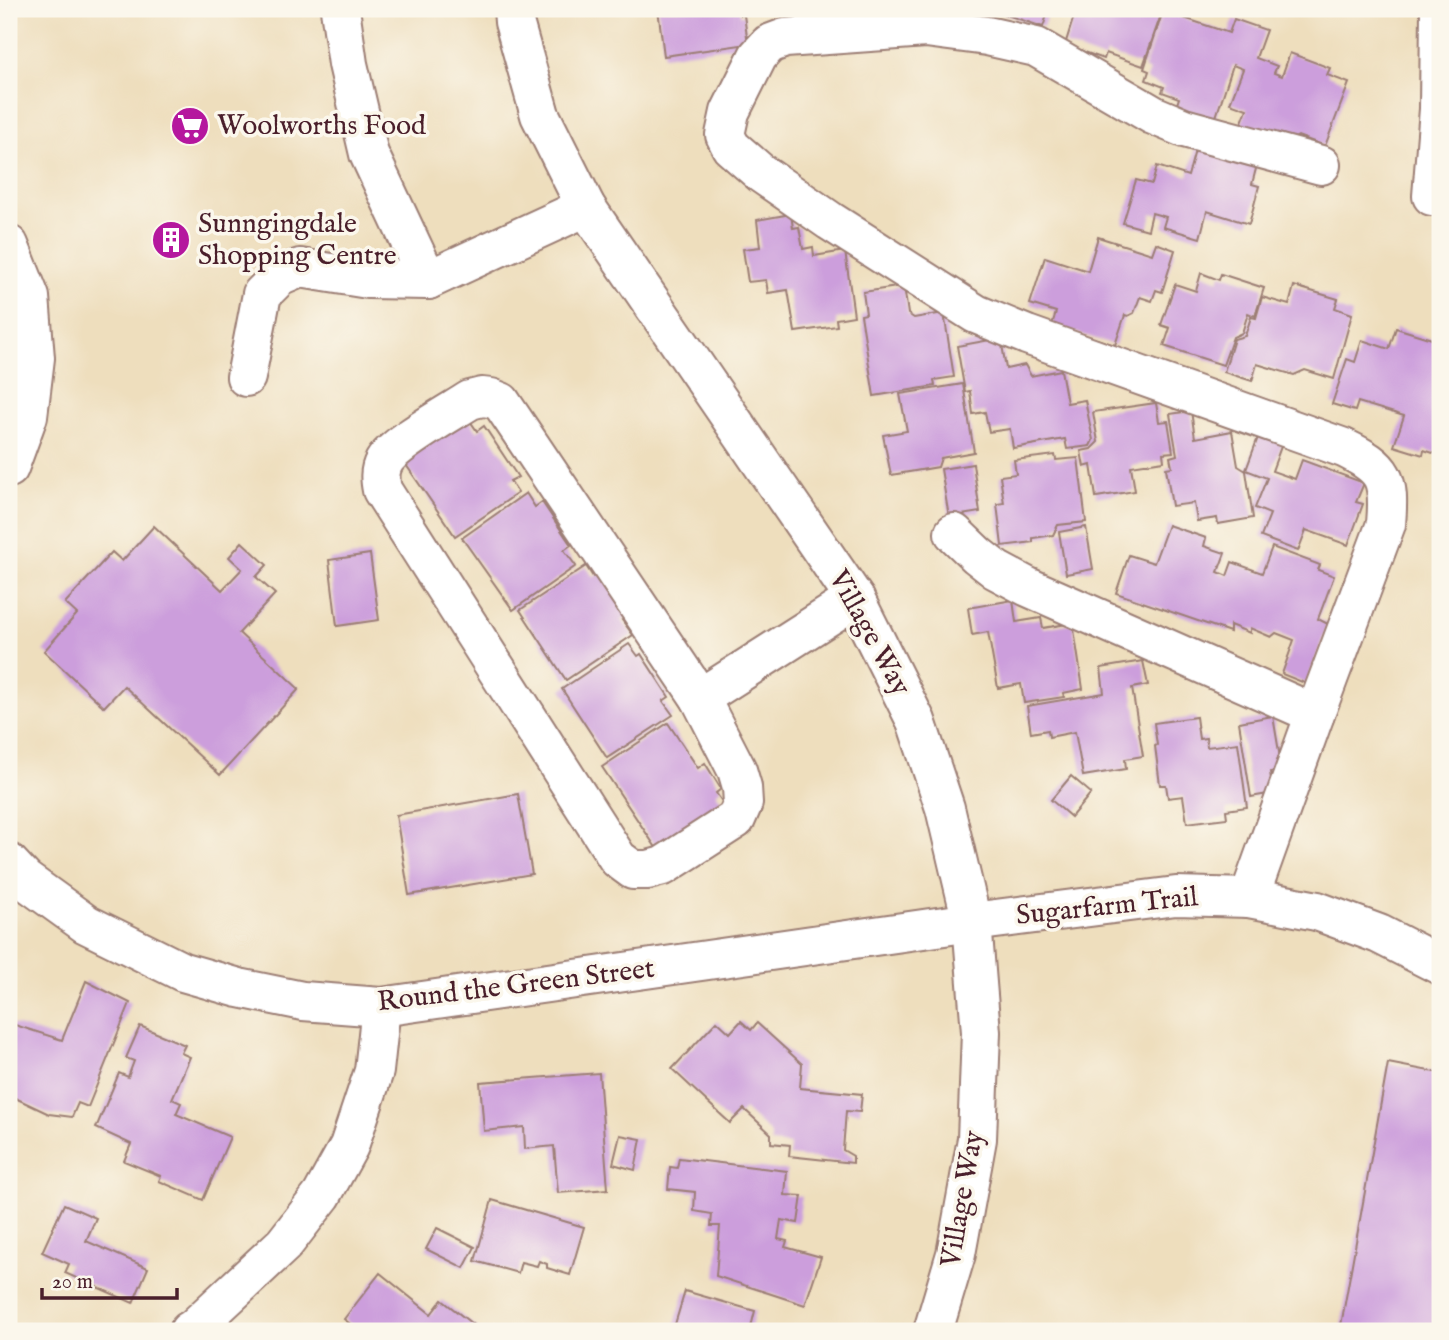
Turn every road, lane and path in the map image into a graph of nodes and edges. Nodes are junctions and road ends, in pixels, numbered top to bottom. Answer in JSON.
{"nodes":[{"id":1,"x":340,"y":9,"type":"edge"},
{"id":2,"x":513,"y":9,"type":"edge"},
{"id":3,"x":1440,"y":9,"type":"edge"},
{"id":4,"x":1321,"y":165,"type":"dead end"},
{"id":5,"x":1436,"y":196,"type":"edge"},
{"id":6,"x":586,"y":206,"type":"junction"},
{"id":7,"x":9,"y":245,"type":"edge"},
{"id":8,"x":428,"y":280,"type":"junction"},
{"id":9,"x":246,"y":377,"type":"dead end"},
{"id":10,"x":9,"y":468,"type":"edge"},
{"id":11,"x":954,"y":533,"type":"dead end"},
{"id":12,"x":855,"y":599,"type":"junction"},
{"id":13,"x":699,"y":698,"type":"junction"},
{"id":14,"x":1315,"y":714,"type":"junction"},
{"id":15,"x":9,"y":863,"type":"edge"},
{"id":16,"x":1249,"y":898,"type":"junction"},
{"id":17,"x":972,"y":922,"type":"junction"},
{"id":18,"x":1440,"y":965,"type":"edge"},
{"id":19,"x":381,"y":1007,"type":"junction"},
{"id":20,"x":189,"y":1331,"type":"edge"},
{"id":21,"x":933,"y":1331,"type":"edge"}],
"edges":[{"from":1,"to":8,"type":"street"},
{"from":2,"to":6,"type":"street","name":"Village Way"},
{"from":3,"to":5,"type":"street"},
{"from":4,"to":14,"type":"street"},
{"from":6,"to":8,"type":"street"},
{"from":6,"to":12,"type":"street","name":"Village Way"},
{"from":7,"to":10,"type":"street"},
{"from":8,"to":9,"type":"street"},
{"from":11,"to":14,"type":"street"},
{"from":12,"to":13,"type":"street"},
{"from":12,"to":17,"type":"street","name":"Village Way"},
{"from":13,"to":13,"type":"street"},
{"from":14,"to":16,"type":"street"},
{"from":15,"to":19,"type":"street","name":"Round the Green Street"},
{"from":16,"to":17,"type":"street","name":"Sugarfarm Trail"},
{"from":16,"to":18,"type":"street","name":"Sugarfarm Trail"},
{"from":17,"to":19,"type":"street","name":"Round the Green Street"},
{"from":17,"to":21,"type":"street","name":"Village Way"},
{"from":19,"to":20,"type":"street"}]}
